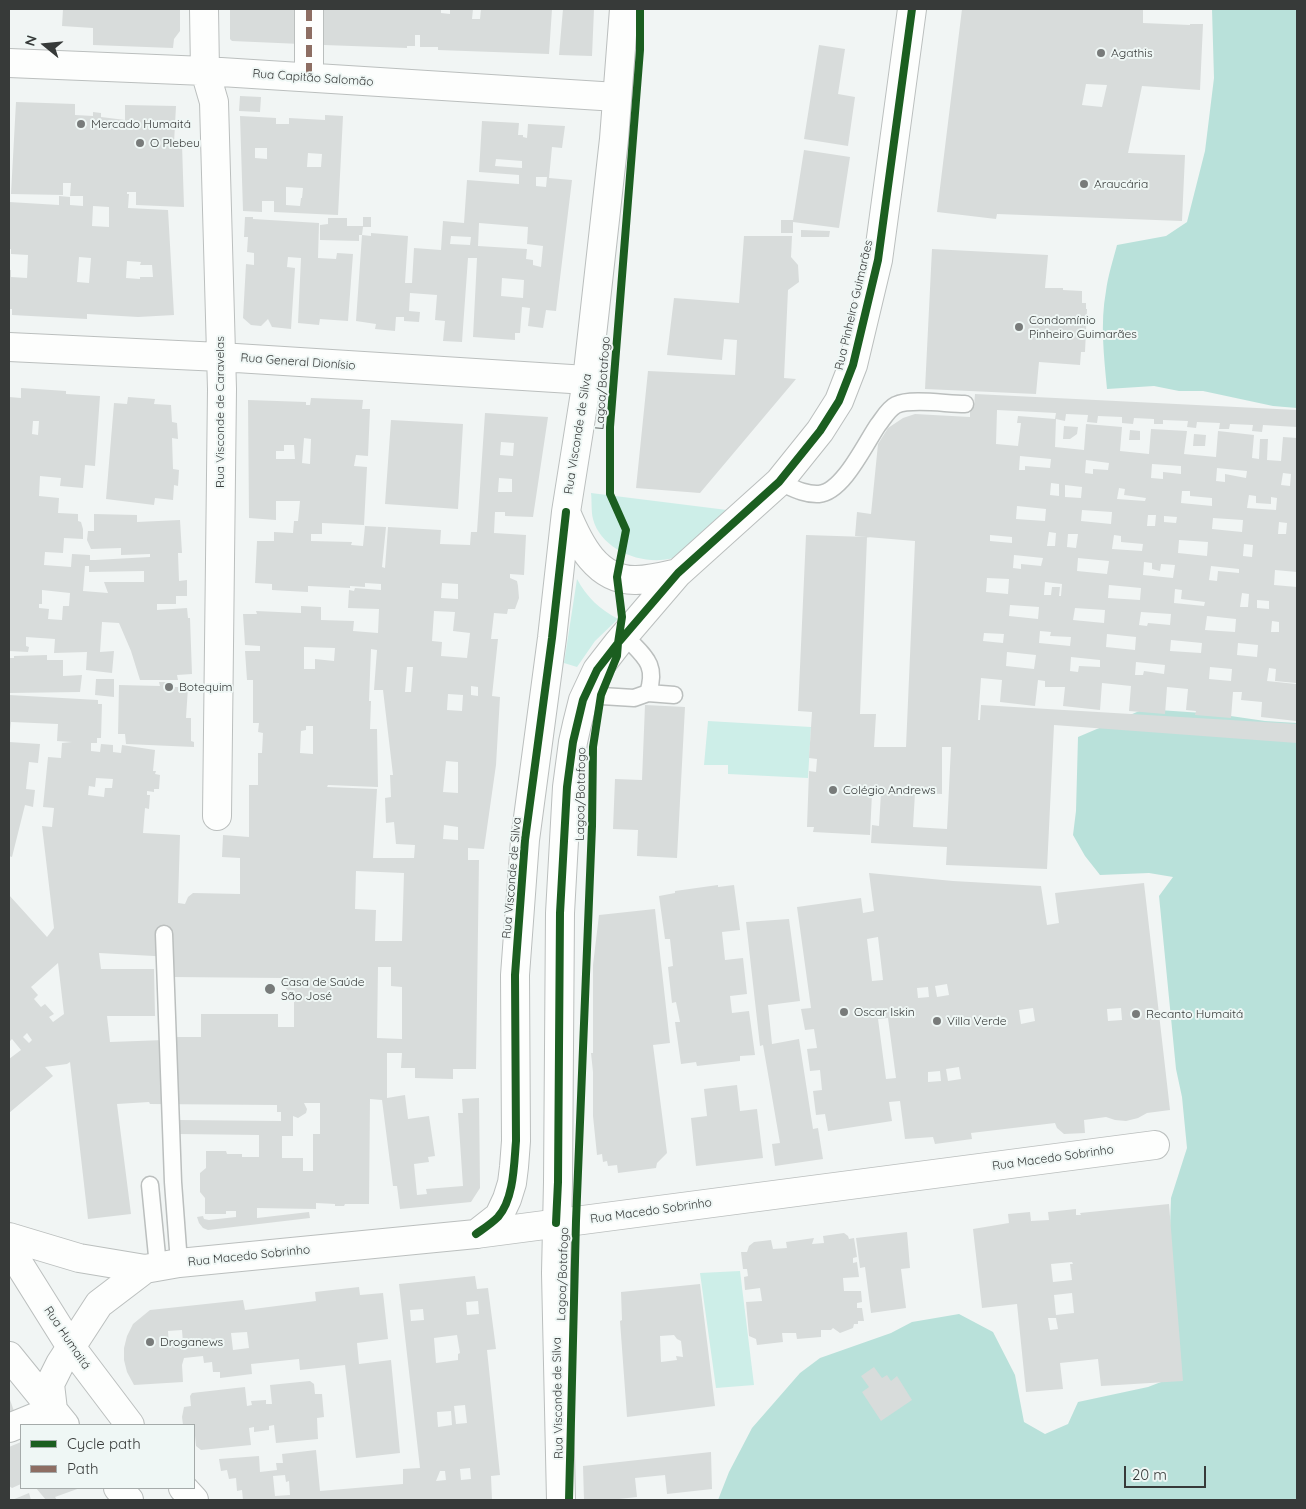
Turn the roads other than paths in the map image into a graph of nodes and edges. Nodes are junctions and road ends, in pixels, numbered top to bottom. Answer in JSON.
{"nodes":[{"id":1,"x":204,"y":9,"type":"edge"},
{"id":2,"x":309,"y":9,"type":"edge"},
{"id":3,"x":624,"y":9,"type":"edge"},
{"id":4,"x":912,"y":9,"type":"edge"},
{"id":5,"x":9,"y":63,"type":"edge"},
{"id":6,"x":205,"y":71,"type":"junction"},
{"id":7,"x":310,"y":78,"type":"junction"},
{"id":8,"x":617,"y":97,"type":"junction"},
{"id":9,"x":9,"y":347,"type":"edge"},
{"id":10,"x":220,"y":357,"type":"junction"},
{"id":11,"x":587,"y":380,"type":"junction"},
{"id":12,"x":965,"y":404,"type":"dead end"},
{"id":13,"x":778,"y":482,"type":"junction"},
{"id":14,"x":566,"y":512,"type":"junction"},
{"id":15,"x":678,"y":573,"type":"junction"},
{"id":16,"x":624,"y":635,"type":"junction"},
{"id":17,"x":648,"y":693,"type":"junction"},
{"id":18,"x":586,"y":695,"type":"junction"},
{"id":19,"x":674,"y":696,"type":"dead end"},
{"id":20,"x":218,"y":816,"type":"dead end"},
{"id":21,"x":164,"y":934,"type":"dead end"},
{"id":22,"x":1155,"y":1145,"type":"dead end"},
{"id":23,"x":150,"y":1185,"type":"dead end"},
{"id":24,"x":556,"y":1223,"type":"junction"},
{"id":25,"x":476,"y":1234,"type":"junction"},
{"id":26,"x":9,"y":1237,"type":"edge"},
{"id":27,"x":9,"y":1248,"type":"edge"},
{"id":28,"x":160,"y":1266,"type":"junction"},
{"id":29,"x":70,"y":1347,"type":"junction"},
{"id":30,"x":9,"y":1356,"type":"edge"},
{"id":31,"x":59,"y":1418,"type":"edge"},
{"id":32,"x":29,"y":1424,"type":"edge"},
{"id":33,"x":129,"y":1424,"type":"edge"},
{"id":34,"x":119,"y":1489,"type":"edge"},
{"id":35,"x":185,"y":1489,"type":"edge"},
{"id":36,"x":129,"y":1500,"type":"edge"},
{"id":37,"x":194,"y":1500,"type":"edge"},
{"id":38,"x":561,"y":1500,"type":"edge"}],
"edges":[{"from":1,"to":6,"type":"main road","name":"Rua Visconde de Caravelas"},
{"from":2,"to":7,"type":"main road"},
{"from":3,"to":8,"type":"main road","name":"Rua Visconde de Silva"},
{"from":4,"to":13,"type":"main road","name":"Rua Pinheiro Guimarães"},
{"from":5,"to":6,"type":"main road","name":"Rua Capitão Salomão"},
{"from":6,"to":7,"type":"main road","name":"Rua Capitão Salomão"},
{"from":6,"to":10,"type":"main road","name":"Rua Visconde de Caravelas"},
{"from":7,"to":8,"type":"main road","name":"Rua Capitão Salomão"},
{"from":8,"to":11,"type":"main road","name":"Rua Visconde de Silva"},
{"from":9,"to":10,"type":"main road","name":"Rua General Dionísio"},
{"from":10,"to":11,"type":"main road","name":"Rua General Dionísio"},
{"from":10,"to":20,"type":"main road","name":"Rua Visconde de Caravelas"},
{"from":11,"to":14,"type":"main road","name":"Rua Visconde de Silva"},
{"from":12,"to":13,"type":"lane"},
{"from":13,"to":15,"type":"main road","name":"Rua Pinheiro Guimarães"},
{"from":14,"to":15,"type":"main road"},
{"from":14,"to":25,"type":"main road","name":"Rua Visconde de Silva"},
{"from":15,"to":16,"type":"main road","name":"Rua Pinheiro Guimarães"},
{"from":16,"to":17,"type":"lane"},
{"from":16,"to":18,"type":"main road","name":"Rua Visconde de Silva"},
{"from":17,"to":18,"type":"lane"},
{"from":17,"to":19,"type":"lane"},
{"from":18,"to":24,"type":"main road","name":"Rua Visconde de Silva"},
{"from":21,"to":28,"type":"lane"},
{"from":22,"to":24,"type":"main road","name":"Rua Macedo Sobrinho"},
{"from":23,"to":28,"type":"lane"},
{"from":24,"to":25,"type":"main road","name":"Rua Macedo Sobrinho"},
{"from":24,"to":38,"type":"main road","name":"Rua Visconde de Silva"},
{"from":25,"to":28,"type":"main road","name":"Rua Macedo Sobrinho"},
{"from":26,"to":28,"type":"main road","name":"Rua Macedo Sobrinho"},
{"from":27,"to":29,"type":"main road","name":"Rua Humaitá"},
{"from":28,"to":29,"type":"main road"},
{"from":29,"to":31,"type":"main road"},
{"from":29,"to":33,"type":"main road","name":"Rua Humaitá"},
{"from":30,"to":31,"type":"main road"},
{"from":31,"to":32,"type":"main road"},
{"from":34,"to":36,"type":"main road"},
{"from":35,"to":37,"type":"main road"}]}
